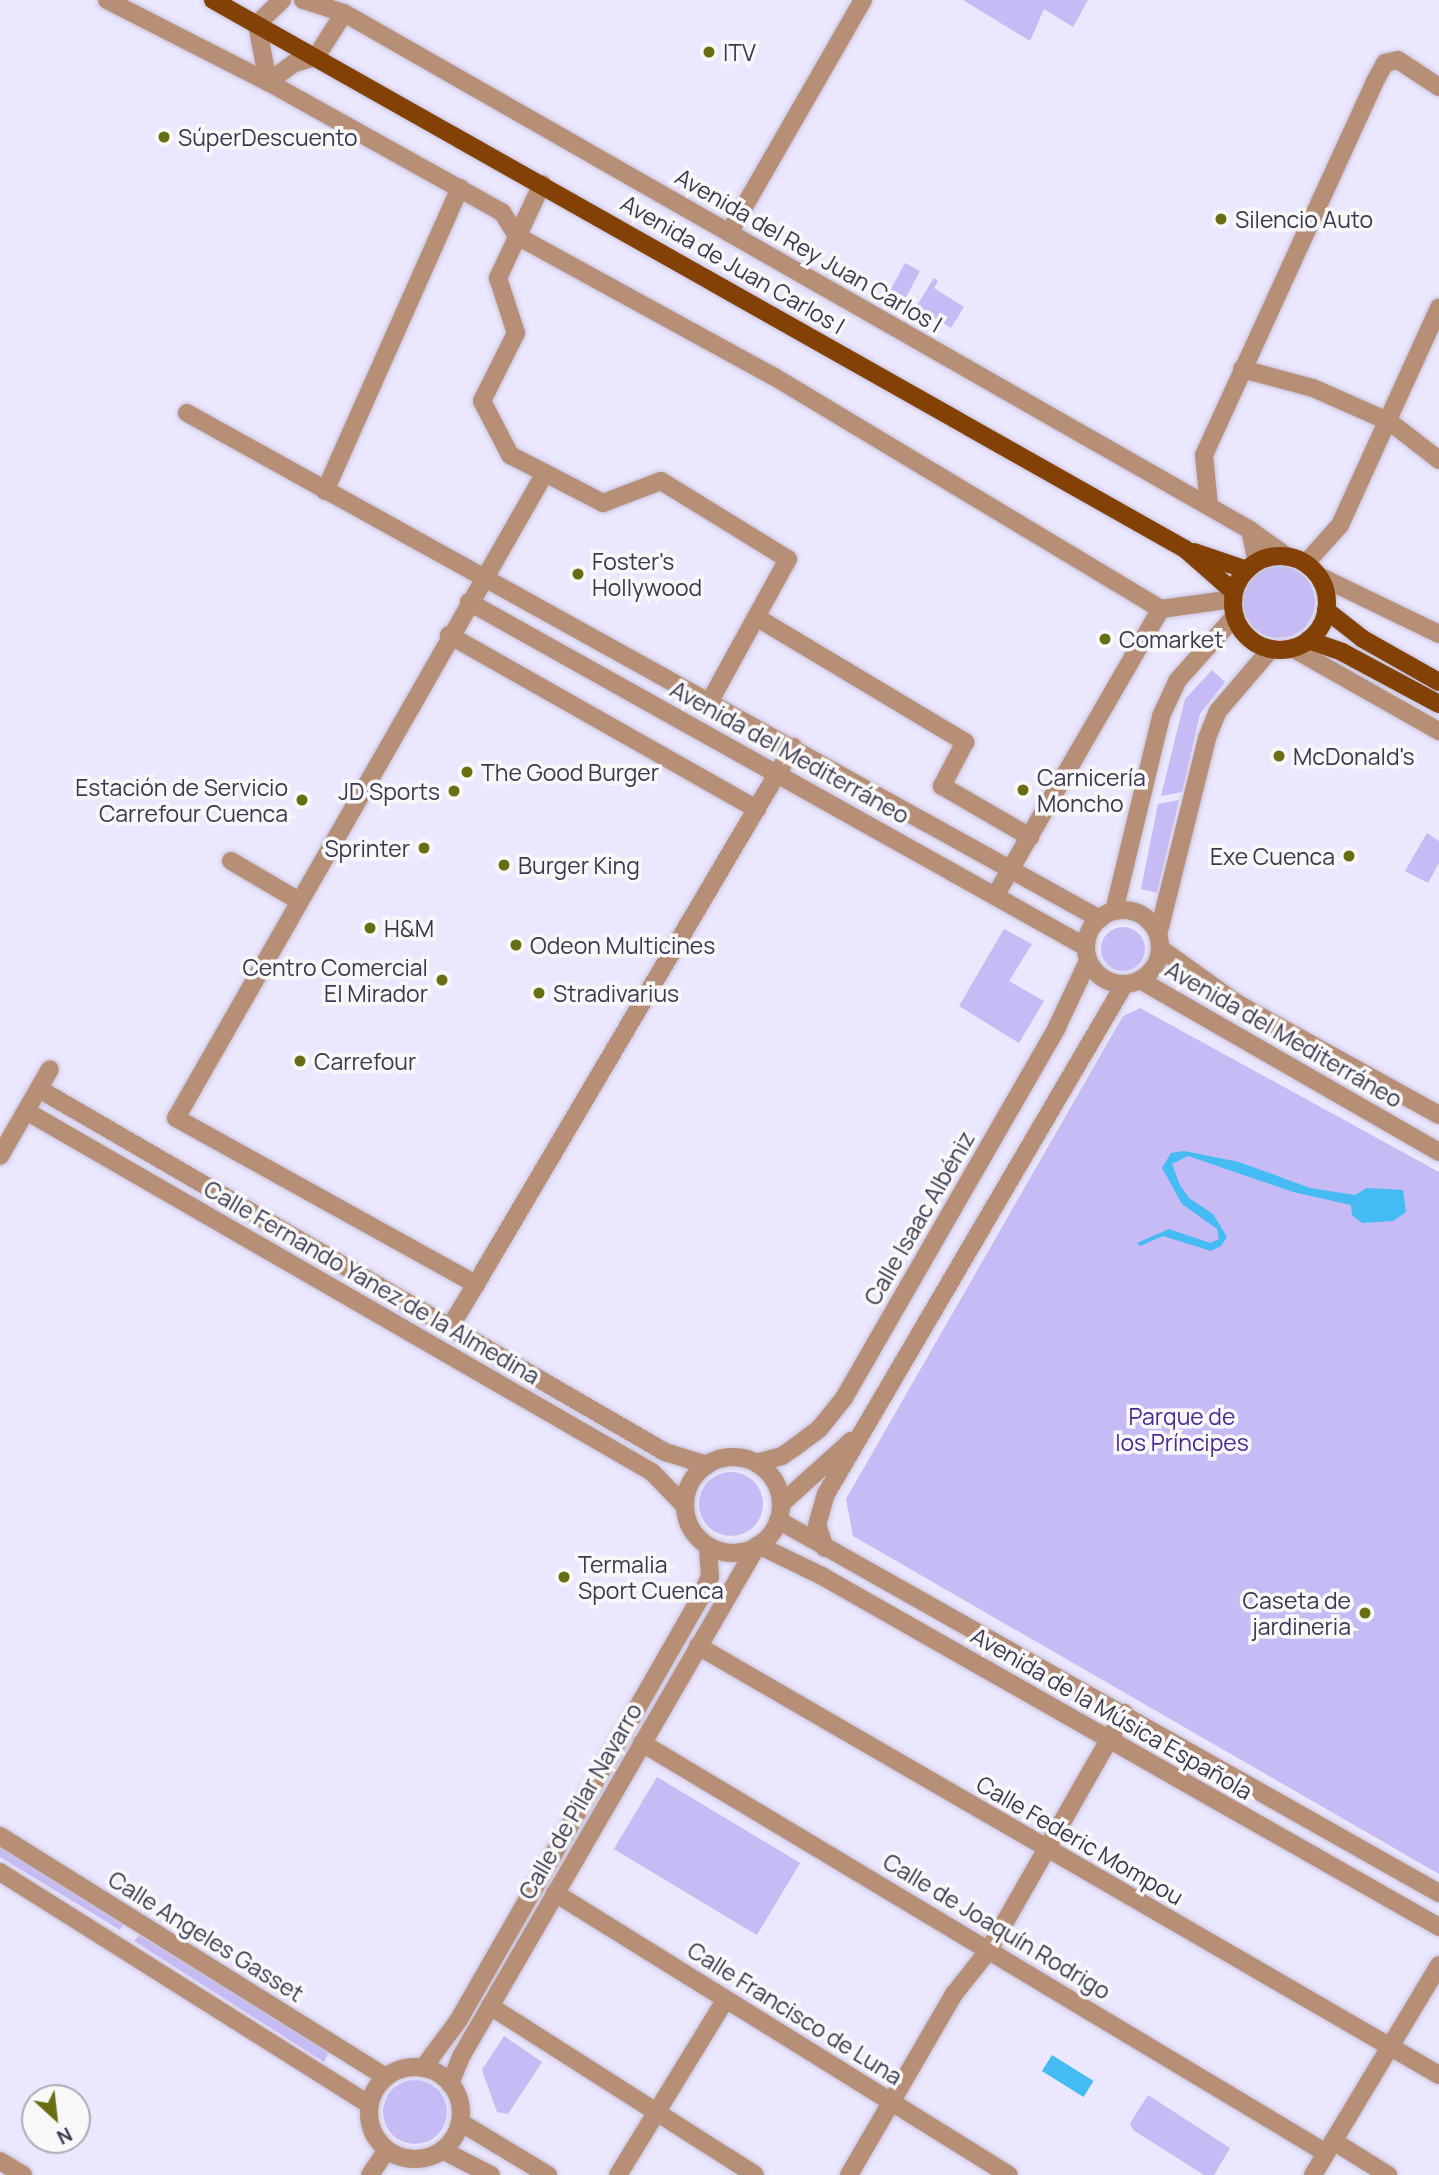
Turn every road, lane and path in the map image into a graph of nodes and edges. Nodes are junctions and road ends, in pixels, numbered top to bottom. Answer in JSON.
{"nodes":[{"id":1,"x":107,"y":0,"type":"edge"},
{"id":2,"x":214,"y":0,"type":"edge"},
{"id":3,"x":282,"y":0,"type":"edge"},
{"id":4,"x":303,"y":0,"type":"edge"},
{"id":5,"x":863,"y":0,"type":"edge"},
{"id":6,"x":344,"y":13,"type":"junction"},
{"id":7,"x":257,"y":24,"type":"junction"},
{"id":8,"x":316,"y":57,"type":"junction"},
{"id":9,"x":268,"y":82,"type":"junction"},
{"id":10,"x":1439,"y":87,"type":"edge"},
{"id":11,"x":542,"y":184,"type":"junction"},
{"id":12,"x":460,"y":188,"type":"junction"},
{"id":13,"x":729,"y":233,"type":"junction"},
{"id":14,"x":517,"y":236,"type":"junction"},
{"id":15,"x":1439,"y":308,"type":"edge"},
{"id":16,"x":1242,"y":369,"type":"junction"},
{"id":17,"x":187,"y":413,"type":"dead end"},
{"id":18,"x":1390,"y":422,"type":"junction"},
{"id":19,"x":1439,"y":460,"type":"edge"},
{"id":20,"x":545,"y":473,"type":"junction"},
{"id":21,"x":325,"y":491,"type":"junction"},
{"id":22,"x":1209,"y":506,"type":"junction"},
{"id":23,"x":1250,"y":530,"type":"junction"},
{"id":24,"x":1185,"y":549,"type":"junction"},
{"id":25,"x":1288,"y":557,"type":"junction"},
{"id":26,"x":1306,"y":563,"type":"junction"},
{"id":27,"x":1252,"y":566,"type":"junction"},
{"id":28,"x":484,"y":575,"type":"junction"},
{"id":29,"x":1319,"y":576,"type":"junction"},
{"id":30,"x":469,"y":602,"type":"junction"},
{"id":31,"x":1234,"y":602,"type":"junction"},
{"id":32,"x":1161,"y":609,"type":"junction"},
{"id":33,"x":1326,"y":610,"type":"junction"},
{"id":34,"x":756,"y":617,"type":"junction"},
{"id":35,"x":1439,"y":634,"type":"edge"},
{"id":36,"x":449,"y":635,"type":"junction"},
{"id":37,"x":1300,"y":644,"type":"junction"},
{"id":38,"x":1271,"y":649,"type":"junction"},
{"id":39,"x":1439,"y":682,"type":"edge"},
{"id":40,"x":710,"y":701,"type":"junction"},
{"id":41,"x":1439,"y":704,"type":"edge"},
{"id":42,"x":1439,"y":731,"type":"edge"},
{"id":43,"x":793,"y":747,"type":"junction"},
{"id":44,"x":778,"y":773,"type":"junction"},
{"id":45,"x":757,"y":808,"type":"junction"},
{"id":46,"x":1030,"y":837,"type":"junction"},
{"id":47,"x":231,"y":862,"type":"dead end"},
{"id":48,"x":1011,"y":869,"type":"junction"},
{"id":49,"x":995,"y":896,"type":"junction"},
{"id":50,"x":299,"y":901,"type":"junction"},
{"id":51,"x":1107,"y":915,"type":"junction"},
{"id":52,"x":1159,"y":942,"type":"junction"},
{"id":53,"x":1087,"y":954,"type":"junction"},
{"id":54,"x":1132,"y":983,"type":"junction"},
{"id":55,"x":50,"y":1069,"type":"dead end"},
{"id":56,"x":39,"y":1089,"type":"junction"},
{"id":57,"x":26,"y":1111,"type":"junction"},
{"id":58,"x":1439,"y":1115,"type":"edge"},
{"id":59,"x":1439,"y":1152,"type":"edge"},
{"id":60,"x":0,"y":1156,"type":"edge"},
{"id":61,"x":476,"y":1284,"type":"junction"},
{"id":62,"x":450,"y":1327,"type":"junction"},
{"id":63,"x":863,"y":1430,"type":"junction"},
{"id":64,"x":756,"y":1463,"type":"junction"},
{"id":65,"x":707,"y":1465,"type":"junction"},
{"id":66,"x":685,"y":1506,"type":"junction"},
{"id":67,"x":779,"y":1512,"type":"junction"},
{"id":68,"x":708,"y":1546,"type":"junction"},
{"id":69,"x":758,"y":1546,"type":"junction"},
{"id":70,"x":825,"y":1548,"type":"junction"},
{"id":71,"x":698,"y":1646,"type":"junction"},
{"id":72,"x":1124,"y":1713,"type":"junction"},
{"id":73,"x":1108,"y":1739,"type":"junction"},
{"id":74,"x":642,"y":1743,"type":"junction"},
{"id":75,"x":0,"y":1836,"type":"edge"},
{"id":76,"x":1047,"y":1849,"type":"junction"},
{"id":77,"x":0,"y":1872,"type":"edge"},
{"id":78,"x":555,"y":1893,"type":"junction"},
{"id":79,"x":1439,"y":1894,"type":"edge"},
{"id":80,"x":1439,"y":1927,"type":"edge"},
{"id":81,"x":989,"y":1950,"type":"junction"},
{"id":82,"x":1439,"y":1965,"type":"edge"},
{"id":83,"x":726,"y":1999,"type":"junction"},
{"id":84,"x":490,"y":2006,"type":"junction"},
{"id":85,"x":1390,"y":2046,"type":"junction"},
{"id":86,"x":424,"y":2068,"type":"junction"},
{"id":87,"x":1439,"y":2075,"type":"edge"},
{"id":88,"x":386,"y":2077,"type":"junction"},
{"id":89,"x":450,"y":2084,"type":"junction"},
{"id":90,"x":891,"y":2101,"type":"junction"},
{"id":91,"x":369,"y":2104,"type":"junction"},
{"id":92,"x":657,"y":2111,"type":"junction"},
{"id":93,"x":460,"y":2122,"type":"junction"},
{"id":94,"x":1330,"y":2147,"type":"junction"},
{"id":95,"x":387,"y":2150,"type":"junction"},
{"id":96,"x":442,"y":2150,"type":"junction"},
{"id":97,"x":405,"y":2158,"type":"junction"},
{"id":98,"x":0,"y":2161,"type":"edge"},
{"id":99,"x":23,"y":2175,"type":"edge"},
{"id":100,"x":370,"y":2175,"type":"edge"},
{"id":101,"x":394,"y":2175,"type":"edge"},
{"id":102,"x":491,"y":2175,"type":"edge"},
{"id":103,"x":548,"y":2175,"type":"edge"},
{"id":104,"x":618,"y":2175,"type":"edge"},
{"id":105,"x":755,"y":2175,"type":"edge"},
{"id":106,"x":849,"y":2175,"type":"edge"},
{"id":107,"x":1009,"y":2175,"type":"edge"},
{"id":108,"x":1313,"y":2175,"type":"edge"},
{"id":109,"x":1388,"y":2175,"type":"edge"}],
"edges":[{"from":1,"to":9,"type":"street"},
{"from":2,"to":7,"type":"main road","name":"Avenida de Juan Carlos I"},
{"from":3,"to":7,"type":"street"},
{"from":4,"to":6,"type":"street","name":"Avenida del Rey Juan Carlos I"},
{"from":5,"to":13,"type":"street"},
{"from":6,"to":8,"type":"street"},
{"from":6,"to":13,"type":"street","name":"Avenida del Rey Juan Carlos I"},
{"from":7,"to":8,"type":"main road","name":"Avenida de Juan Carlos I"},
{"from":7,"to":9,"type":"street"},
{"from":8,"to":9,"type":"street"},
{"from":8,"to":11,"type":"main road","name":"Avenida de Juan Carlos I"},
{"from":9,"to":12,"type":"street"},
{"from":10,"to":16,"type":"street"},
{"from":11,"to":14,"type":"street"},
{"from":11,"to":24,"type":"main road","name":"Avenida de Juan Carlos I"},
{"from":12,"to":14,"type":"street"},
{"from":12,"to":21,"type":"street"},
{"from":13,"to":22,"type":"street","name":"Avenida del Rey Juan Carlos I"},
{"from":14,"to":20,"type":"street"},
{"from":14,"to":32,"type":"street"},
{"from":15,"to":18,"type":"street"},
{"from":16,"to":18,"type":"street"},
{"from":16,"to":22,"type":"street"},
{"from":17,"to":21,"type":"street","name":"Avenida del Mediterráneo"},
{"from":18,"to":19,"type":"street"},
{"from":18,"to":26,"type":"street"},
{"from":20,"to":28,"type":"street"},
{"from":20,"to":34,"type":"street"},
{"from":21,"to":28,"type":"street","name":"Avenida del Mediterráneo"},
{"from":22,"to":23,"type":"street","name":"Avenida del Rey Juan Carlos I"},
{"from":23,"to":25,"type":"street","name":"Avenida del Rey Juan Carlos I"},
{"from":23,"to":27,"type":"street"},
{"from":24,"to":27,"type":"main road"},
{"from":24,"to":31,"type":"main road"},
{"from":25,"to":26,"type":"main road"},
{"from":25,"to":27,"type":"main road"},
{"from":26,"to":29,"type":"main road"},
{"from":27,"to":31,"type":"main road"},
{"from":28,"to":30,"type":"street"},
{"from":28,"to":40,"type":"street","name":"Avenida del Mediterráneo"},
{"from":29,"to":33,"type":"main road"},
{"from":29,"to":35,"type":"street"},
{"from":30,"to":36,"type":"street"},
{"from":30,"to":44,"type":"street","name":"Avenida del Mediterráneo"},
{"from":31,"to":32,"type":"street"},
{"from":31,"to":38,"type":"main road"},
{"from":31,"to":51,"type":"street"},
{"from":32,"to":46,"type":"street"},
{"from":33,"to":37,"type":"main road"},
{"from":33,"to":39,"type":"main road"},
{"from":34,"to":40,"type":"street"},
{"from":34,"to":46,"type":"street"},
{"from":36,"to":45,"type":"street"},
{"from":36,"to":50,"type":"street"},
{"from":37,"to":38,"type":"main road"},
{"from":37,"to":41,"type":"main road"},
{"from":37,"to":42,"type":"street"},
{"from":38,"to":52,"type":"street","name":"Avenida del Mediterráneo"},
{"from":40,"to":43,"type":"street","name":"Avenida del Mediterráneo"},
{"from":43,"to":44,"type":"street"},
{"from":43,"to":48,"type":"street","name":"Avenida del Mediterráneo"},
{"from":44,"to":45,"type":"street"},
{"from":44,"to":49,"type":"street","name":"Avenida del Mediterráneo"},
{"from":45,"to":61,"type":"street"},
{"from":46,"to":48,"type":"street"},
{"from":47,"to":50,"type":"street"},
{"from":48,"to":49,"type":"street"},
{"from":48,"to":51,"type":"street","name":"Avenida del Mediterráneo"},
{"from":49,"to":53,"type":"street","name":"Avenida del Mediterráneo"},
{"from":50,"to":61,"type":"street"},
{"from":51,"to":52,"type":"street"},
{"from":51,"to":53,"type":"street"},
{"from":52,"to":54,"type":"street"},
{"from":52,"to":58,"type":"street","name":"Avenida del Mediterráneo"},
{"from":53,"to":54,"type":"street"},
{"from":53,"to":64,"type":"street","name":"Calle Isaac Albéniz"},
{"from":54,"to":59,"type":"street","name":"Avenida del Mediterráneo"},
{"from":54,"to":63,"type":"street"},
{"from":55,"to":56,"type":"street"},
{"from":56,"to":57,"type":"street"},
{"from":56,"to":62,"type":"street","name":"Calle Fernando Yanez de la Almedina"},
{"from":57,"to":60,"type":"street"},
{"from":57,"to":66,"type":"street","name":"Calle Fernando Yanez de la Almedina"},
{"from":61,"to":62,"type":"street"},
{"from":62,"to":65,"type":"street","name":"Calle Fernando Yanez de la Almedina"},
{"from":63,"to":67,"type":"street"},
{"from":63,"to":70,"type":"street"},
{"from":64,"to":65,"type":"street"},
{"from":64,"to":67,"type":"street"},
{"from":65,"to":66,"type":"street"},
{"from":66,"to":68,"type":"street"},
{"from":67,"to":69,"type":"street"},
{"from":67,"to":70,"type":"street","name":"Avenida de la Música Española"},
{"from":68,"to":69,"type":"street"},
{"from":68,"to":86,"type":"street","name":"Calle de Pilar Navarro"},
{"from":69,"to":71,"type":"street","name":"Calle de Pilar Navarro"},
{"from":69,"to":73,"type":"street","name":"Avenida de la Música Española"},
{"from":70,"to":72,"type":"street","name":"Avenida de la Música Española"},
{"from":71,"to":74,"type":"street","name":"Calle de Pilar Navarro"},
{"from":71,"to":76,"type":"street","name":"Calle Federic Mompou"},
{"from":72,"to":73,"type":"street"},
{"from":72,"to":79,"type":"street","name":"Avenida de la Música Española"},
{"from":73,"to":76,"type":"street"},
{"from":73,"to":80,"type":"street","name":"Avenida de la Música Española"},
{"from":74,"to":78,"type":"street","name":"Calle de Pilar Navarro"},
{"from":74,"to":81,"type":"street","name":"Calle de Joaquín Rodrigo"},
{"from":75,"to":88,"type":"street","name":"Calle Angeles Gasset"},
{"from":76,"to":81,"type":"street"},
{"from":76,"to":85,"type":"street","name":"Calle Federic Mompou"},
{"from":77,"to":91,"type":"street"},
{"from":78,"to":83,"type":"street","name":"Calle Francisco de Luna"},
{"from":78,"to":84,"type":"street","name":"Calle de Pilar Navarro"},
{"from":81,"to":90,"type":"street"},
{"from":81,"to":94,"type":"street","name":"Calle de Joaquín Rodrigo"},
{"from":82,"to":85,"type":"street"},
{"from":83,"to":90,"type":"street","name":"Calle Francisco de Luna"},
{"from":83,"to":92,"type":"street"},
{"from":84,"to":89,"type":"street","name":"Calle de Pilar Navarro"},
{"from":84,"to":92,"type":"street"},
{"from":85,"to":87,"type":"street","name":"Calle Federic Mompou"},
{"from":85,"to":94,"type":"street"},
{"from":86,"to":88,"type":"street"},
{"from":86,"to":89,"type":"street"},
{"from":88,"to":91,"type":"street"},
{"from":89,"to":93,"type":"street"},
{"from":90,"to":106,"type":"street"},
{"from":90,"to":107,"type":"street","name":"Calle Francisco de Luna"},
{"from":91,"to":95,"type":"street"},
{"from":92,"to":104,"type":"street"},
{"from":92,"to":105,"type":"street"},
{"from":93,"to":96,"type":"street"},
{"from":93,"to":103,"type":"street"},
{"from":94,"to":108,"type":"street"},
{"from":94,"to":109,"type":"street","name":"Calle de Joaquín Rodrigo"},
{"from":95,"to":97,"type":"street"},
{"from":95,"to":100,"type":"street"},
{"from":96,"to":97,"type":"street"},
{"from":96,"to":102,"type":"street"},
{"from":97,"to":101,"type":"street"},
{"from":98,"to":99,"type":"street"}]}
